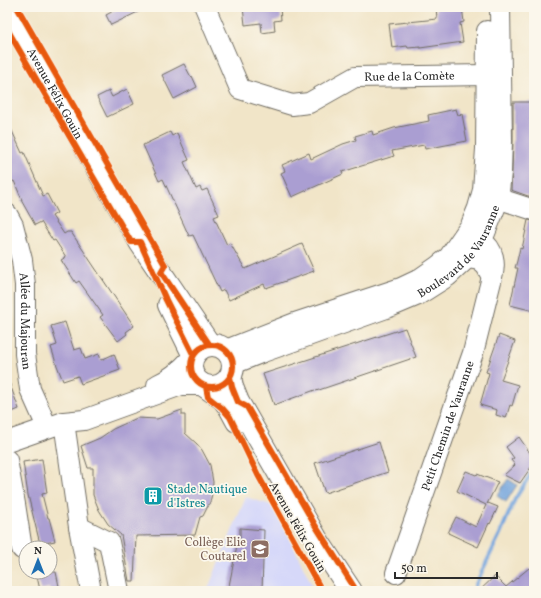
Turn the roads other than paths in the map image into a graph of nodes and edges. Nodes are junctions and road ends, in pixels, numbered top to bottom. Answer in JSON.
{"nodes":[{"id":1,"x":8,"y":7,"type":"edge"},
{"id":2,"x":205,"y":7,"type":"edge"},
{"id":3,"x":486,"y":7,"type":"edge"},
{"id":4,"x":500,"y":7,"type":"edge"},
{"id":5,"x":486,"y":76,"type":"junction"},
{"id":6,"x":497,"y":198,"type":"junction"},
{"id":7,"x":534,"y":210,"type":"edge"},
{"id":8,"x":7,"y":214,"type":"edge"},
{"id":9,"x":474,"y":236,"type":"junction"},
{"id":10,"x":460,"y":254,"type":"junction"},
{"id":11,"x":492,"y":277,"type":"junction"},
{"id":12,"x":214,"y":358,"type":"junction"},
{"id":13,"x":204,"y":386,"type":"junction"},
{"id":14,"x":56,"y":424,"type":"junction"},
{"id":15,"x":7,"y":442,"type":"edge"},
{"id":16,"x":7,"y":460,"type":"edge"},
{"id":17,"x":79,"y":527,"type":"junction"},
{"id":18,"x":21,"y":540,"type":"edge"},
{"id":19,"x":396,"y":573,"type":"dead end"},
{"id":20,"x":91,"y":591,"type":"edge"},
{"id":21,"x":119,"y":591,"type":"edge"},
{"id":22,"x":335,"y":591,"type":"edge"},
{"id":23,"x":351,"y":591,"type":"edge"}],
"edges":[{"from":1,"to":12,"type":"main road","name":"Avenue Félix Gouin"},
{"from":2,"to":5,"type":"street","name":"Rue de la Comète"},
{"from":3,"to":5,"type":"street","name":"Boulevard de Vauranne"},
{"from":4,"to":6,"type":"street","name":"Boulevard de Vauranne"},
{"from":5,"to":9,"type":"street","name":"Boulevard de Vauranne"},
{"from":6,"to":7,"type":"street"},
{"from":6,"to":9,"type":"street","name":"Boulevard de Vauranne"},
{"from":8,"to":14,"type":"street","name":"Allée du Majouran"},
{"from":9,"to":10,"type":"street","name":"Boulevard de Vauranne"},
{"from":9,"to":11,"type":"street","name":"Petit Chemin de Vauranne"},
{"from":10,"to":11,"type":"street"},
{"from":10,"to":12,"type":"street","name":"Boulevard de Vauranne"},
{"from":11,"to":19,"type":"street","name":"Petit Chemin de Vauranne"},
{"from":12,"to":13,"type":"main road"},
{"from":12,"to":13,"type":"main road","name":"Avenue Félix Gouin"},
{"from":12,"to":14,"type":"street"},
{"from":12,"to":23,"type":"main road","name":"Avenue Félix Gouin"},
{"from":13,"to":14,"type":"street"},
{"from":13,"to":22,"type":"main road","name":"Avenue Félix Gouin"},
{"from":14,"to":15,"type":"street"},
{"from":14,"to":17,"type":"street","name":"Allée du Majouran"},
{"from":16,"to":18,"type":"street"},
{"from":17,"to":20,"type":"street","name":"Allée du Majouran"},
{"from":17,"to":21,"type":"street"}]}
